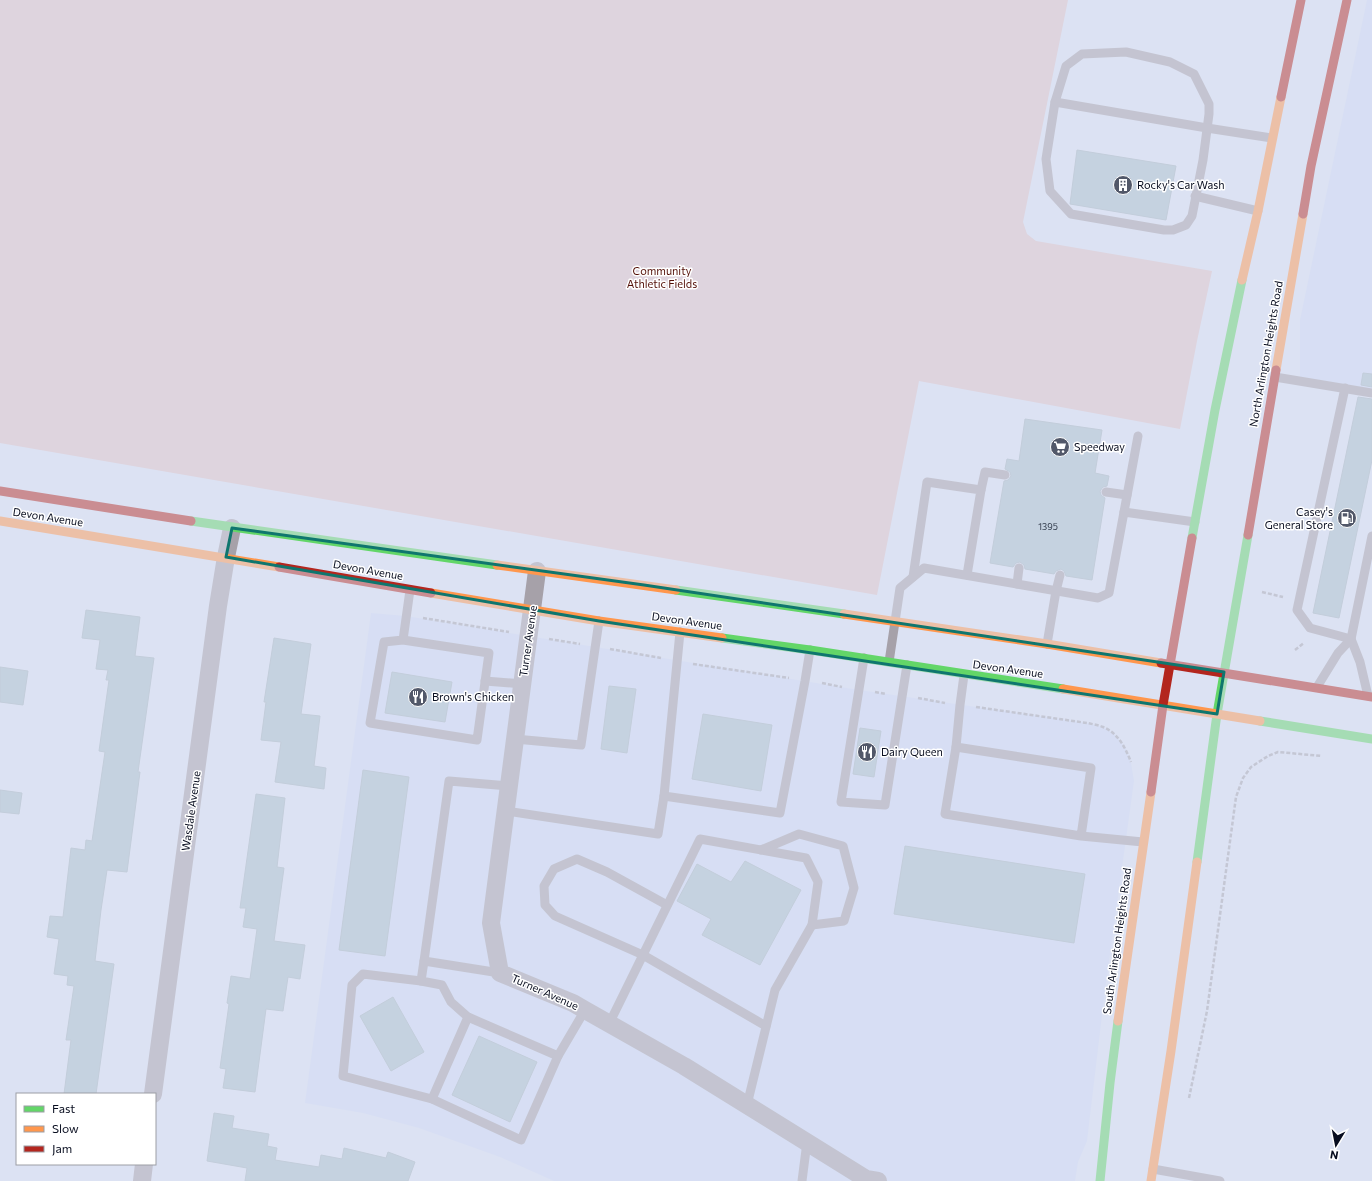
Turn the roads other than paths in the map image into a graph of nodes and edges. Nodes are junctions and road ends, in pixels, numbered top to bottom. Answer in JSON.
{"nodes":[{"id":1,"x":1301,"y":0,"type":"edge"},
{"id":2,"x":1347,"y":0,"type":"edge"},
{"id":3,"x":1055,"y":102,"type":"junction"},
{"id":4,"x":1206,"y":128,"type":"junction"},
{"id":5,"x":1272,"y":138,"type":"junction"},
{"id":6,"x":1195,"y":196,"type":"junction"},
{"id":7,"x":1258,"y":210,"type":"junction"},
{"id":8,"x":1275,"y":377,"type":"junction"},
{"id":9,"x":1345,"y":388,"type":"junction"},
{"id":10,"x":1372,"y":393,"type":"edge"},
{"id":11,"x":1138,"y":436,"type":"dead end"},
{"id":12,"x":1005,"y":475,"type":"dead end"},
{"id":13,"x":981,"y":490,"type":"junction"},
{"id":14,"x":0,"y":491,"type":"edge"},
{"id":15,"x":1106,"y":492,"type":"dead end"},
{"id":16,"x":1127,"y":495,"type":"junction"},
{"id":17,"x":1124,"y":512,"type":"junction"},
{"id":18,"x":0,"y":521,"type":"edge"},
{"id":19,"x":1195,"y":522,"type":"junction"},
{"id":20,"x":232,"y":528,"type":"junction"},
{"id":21,"x":1372,"y":536,"type":"edge"},
{"id":22,"x":226,"y":557,"type":"junction"},
{"id":23,"x":1019,"y":568,"type":"dead end"},
{"id":24,"x":537,"y":571,"type":"junction"},
{"id":25,"x":967,"y":575,"type":"junction"},
{"id":26,"x":1060,"y":575,"type":"dead end"},
{"id":27,"x":913,"y":577,"type":"junction"},
{"id":28,"x":1017,"y":584,"type":"junction"},
{"id":29,"x":410,"y":590,"type":"junction"},
{"id":30,"x":1056,"y":591,"type":"junction"},
{"id":31,"x":533,"y":610,"type":"junction"},
{"id":32,"x":599,"y":621,"type":"junction"},
{"id":33,"x":895,"y":622,"type":"junction"},
{"id":34,"x":680,"y":632,"type":"junction"},
{"id":35,"x":1351,"y":639,"type":"junction"},
{"id":36,"x":403,"y":640,"type":"junction"},
{"id":37,"x":1047,"y":644,"type":"junction"},
{"id":38,"x":810,"y":650,"type":"junction"},
{"id":39,"x":864,"y":658,"type":"junction"},
{"id":40,"x":889,"y":662,"type":"junction"},
{"id":41,"x":1170,"y":664,"type":"junction"},
{"id":42,"x":907,"y":665,"type":"junction"},
{"id":43,"x":1224,"y":672,"type":"junction"},
{"id":44,"x":964,"y":674,"type":"junction"},
{"id":45,"x":485,"y":681,"type":"junction"},
{"id":46,"x":523,"y":684,"type":"junction"},
{"id":47,"x":1316,"y":688,"type":"junction"},
{"id":48,"x":1370,"y":696,"type":"edge"},
{"id":49,"x":1163,"y":704,"type":"junction"},
{"id":50,"x":1217,"y":714,"type":"junction"},
{"id":51,"x":515,"y":739,"type":"junction"},
{"id":52,"x":1372,"y":739,"type":"edge"},
{"id":53,"x":956,"y":747,"type":"junction"},
{"id":54,"x":509,"y":786,"type":"junction"},
{"id":55,"x":664,"y":796,"type":"junction"},
{"id":56,"x":506,"y":811,"type":"junction"},
{"id":57,"x":1081,"y":836,"type":"junction"},
{"id":58,"x":1143,"y":842,"type":"junction"},
{"id":59,"x":761,"y":850,"type":"junction"},
{"id":60,"x":667,"y":905,"type":"junction"},
{"id":61,"x":812,"y":925,"type":"junction"},
{"id":62,"x":643,"y":955,"type":"junction"},
{"id":63,"x":424,"y":961,"type":"junction"},
{"id":64,"x":500,"y":973,"type":"junction"},
{"id":65,"x":421,"y":982,"type":"junction"},
{"id":66,"x":585,"y":1010,"type":"junction"},
{"id":67,"x":468,"y":1017,"type":"junction"},
{"id":68,"x":609,"y":1024,"type":"junction"},
{"id":69,"x":766,"y":1026,"type":"junction"},
{"id":70,"x":558,"y":1056,"type":"junction"},
{"id":71,"x":153,"y":1093,"type":"edge"},
{"id":72,"x":432,"y":1099,"type":"junction"},
{"id":73,"x":747,"y":1105,"type":"junction"},
{"id":74,"x":807,"y":1142,"type":"junction"},
{"id":75,"x":144,"y":1165,"type":"edge"},
{"id":76,"x":1153,"y":1169,"type":"junction"},
{"id":77,"x":142,"y":1181,"type":"edge"},
{"id":78,"x":802,"y":1181,"type":"edge"},
{"id":79,"x":878,"y":1181,"type":"edge"},
{"id":80,"x":1100,"y":1181,"type":"edge"},
{"id":81,"x":1151,"y":1181,"type":"edge"},
{"id":82,"x":1220,"y":1181,"type":"edge"}],
"edges":[{"from":1,"to":5,"type":"main road"},
{"from":2,"to":8,"type":"main road","name":"North Arlington Heights Road"},
{"from":3,"to":4,"type":"lane"},
{"from":3,"to":4,"type":"lane"},
{"from":3,"to":6,"type":"lane"},
{"from":4,"to":5,"type":"lane"},
{"from":4,"to":6,"type":"lane"},
{"from":5,"to":7,"type":"main road"},
{"from":6,"to":7,"type":"lane"},
{"from":7,"to":19,"type":"main road"},
{"from":8,"to":9,"type":"lane"},
{"from":8,"to":43,"type":"main road","name":"North Arlington Heights Road"},
{"from":9,"to":10,"type":"lane"},
{"from":9,"to":35,"type":"lane"},
{"from":11,"to":16,"type":"lane"},
{"from":12,"to":13,"type":"lane"},
{"from":13,"to":25,"type":"lane"},
{"from":13,"to":27,"type":"lane"},
{"from":14,"to":20,"type":"main road","name":"Devon Avenue"},
{"from":15,"to":16,"type":"lane"},
{"from":16,"to":17,"type":"lane"},
{"from":17,"to":19,"type":"lane"},
{"from":17,"to":30,"type":"lane"},
{"from":18,"to":22,"type":"main road","name":"Devon Avenue"},
{"from":19,"to":41,"type":"main road"},
{"from":20,"to":22,"type":"street","name":"Wasdale Avenue"},
{"from":20,"to":24,"type":"main road","name":"Devon Avenue"},
{"from":21,"to":35,"type":"lane"},
{"from":22,"to":29,"type":"main road","name":"Devon Avenue"},
{"from":22,"to":71,"type":"street","name":"Wasdale Avenue"},
{"from":23,"to":28,"type":"lane"},
{"from":24,"to":31,"type":"street","name":"Turner Avenue"},
{"from":24,"to":33,"type":"main road","name":"Devon Avenue"},
{"from":25,"to":27,"type":"lane"},
{"from":25,"to":28,"type":"lane"},
{"from":26,"to":30,"type":"lane"},
{"from":27,"to":33,"type":"lane"},
{"from":28,"to":30,"type":"lane"},
{"from":29,"to":31,"type":"main road","name":"Devon Avenue"},
{"from":29,"to":36,"type":"lane"},
{"from":30,"to":37,"type":"lane"},
{"from":31,"to":32,"type":"main road","name":"Devon Avenue"},
{"from":31,"to":46,"type":"street","name":"Turner Avenue"},
{"from":32,"to":34,"type":"main road","name":"Devon Avenue"},
{"from":32,"to":51,"type":"lane"},
{"from":33,"to":37,"type":"main road","name":"Devon Avenue"},
{"from":33,"to":40,"type":"lane"},
{"from":34,"to":38,"type":"main road","name":"Devon Avenue"},
{"from":34,"to":55,"type":"lane"},
{"from":35,"to":47,"type":"lane"},
{"from":35,"to":48,"type":"lane"},
{"from":36,"to":45,"type":"lane"},
{"from":36,"to":45,"type":"lane"},
{"from":37,"to":41,"type":"main road","name":"Devon Avenue"},
{"from":38,"to":39,"type":"main road","name":"Devon Avenue"},
{"from":38,"to":55,"type":"lane"},
{"from":39,"to":40,"type":"main road","name":"Devon Avenue"},
{"from":39,"to":42,"type":"lane"},
{"from":40,"to":42,"type":"main road","name":"Devon Avenue"},
{"from":41,"to":43,"type":"main road","name":"Devon Avenue"},
{"from":41,"to":49,"type":"main road"},
{"from":42,"to":44,"type":"main road","name":"Devon Avenue"},
{"from":43,"to":47,"type":"main road","name":"Devon Avenue"},
{"from":43,"to":50,"type":"main road","name":"North Arlington Heights Road"},
{"from":44,"to":49,"type":"main road","name":"Devon Avenue"},
{"from":44,"to":53,"type":"lane"},
{"from":45,"to":46,"type":"lane"},
{"from":46,"to":51,"type":"street","name":"Turner Avenue"},
{"from":47,"to":48,"type":"main road","name":"Devon Avenue"},
{"from":49,"to":50,"type":"main road","name":"Devon Avenue"},
{"from":49,"to":58,"type":"main road","name":"South Arlington Heights Road"},
{"from":50,"to":52,"type":"main road","name":"Devon Avenue"},
{"from":50,"to":76,"type":"main road"},
{"from":51,"to":54,"type":"street","name":"Turner Avenue"},
{"from":53,"to":57,"type":"lane"},
{"from":53,"to":57,"type":"lane"},
{"from":54,"to":56,"type":"street","name":"Turner Avenue"},
{"from":54,"to":63,"type":"lane"},
{"from":55,"to":56,"type":"lane"},
{"from":56,"to":64,"type":"street","name":"Turner Avenue"},
{"from":57,"to":58,"type":"lane"},
{"from":58,"to":80,"type":"main road","name":"South Arlington Heights Road"},
{"from":59,"to":60,"type":"lane"},
{"from":59,"to":61,"type":"lane"},
{"from":59,"to":61,"type":"lane"},
{"from":60,"to":62,"type":"lane"},
{"from":60,"to":62,"type":"lane"},
{"from":61,"to":69,"type":"lane"},
{"from":62,"to":68,"type":"lane"},
{"from":62,"to":69,"type":"lane"},
{"from":63,"to":64,"type":"lane"},
{"from":63,"to":65,"type":"lane"},
{"from":64,"to":66,"type":"street","name":"Turner Avenue"},
{"from":65,"to":67,"type":"lane"},
{"from":65,"to":72,"type":"lane"},
{"from":66,"to":68,"type":"street","name":"Turner Avenue"},
{"from":66,"to":70,"type":"lane"},
{"from":67,"to":70,"type":"lane"},
{"from":67,"to":72,"type":"lane"},
{"from":68,"to":73,"type":"street","name":"Turner Avenue"},
{"from":69,"to":73,"type":"lane"},
{"from":70,"to":72,"type":"lane"},
{"from":73,"to":74,"type":"street","name":"Turner Avenue"},
{"from":74,"to":78,"type":"lane"},
{"from":74,"to":79,"type":"street","name":"Turner Avenue"},
{"from":75,"to":77,"type":"street"},
{"from":76,"to":81,"type":"main road"},
{"from":76,"to":82,"type":"lane"}]}
